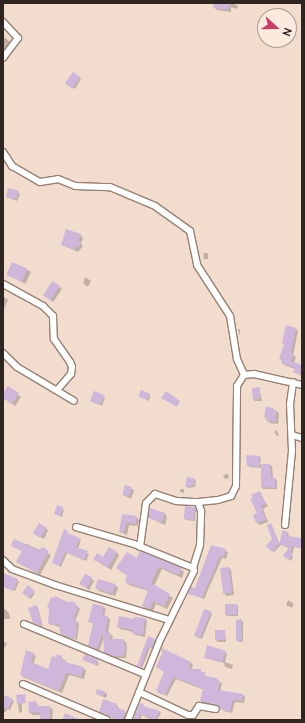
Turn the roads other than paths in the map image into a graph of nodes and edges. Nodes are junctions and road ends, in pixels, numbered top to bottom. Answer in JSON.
{"nodes":[{"id":1,"x":3,"y":22,"type":"edge"},
{"id":2,"x":3,"y":58,"type":"edge"},
{"id":3,"x":3,"y":152,"type":"edge"},
{"id":4,"x":3,"y":284,"type":"edge"},
{"id":5,"x":3,"y":353,"type":"edge"},
{"id":6,"x":244,"y":375,"type":"junction"},
{"id":7,"x":293,"y":382,"type":"junction"},
{"id":8,"x":302,"y":385,"type":"edge"},
{"id":9,"x":57,"y":390,"type":"junction"},
{"id":10,"x":291,"y":395,"type":"junction"},
{"id":11,"x":74,"y":401,"type":"dead end"},
{"id":12,"x":292,"y":435,"type":"junction"},
{"id":13,"x":302,"y":438,"type":"edge"},
{"id":14,"x":198,"y":502,"type":"junction"},
{"id":15,"x":285,"y":525,"type":"dead end"},
{"id":16,"x":76,"y":527,"type":"dead end"},
{"id":17,"x":140,"y":547,"type":"junction"},
{"id":18,"x":3,"y":560,"type":"edge"},
{"id":19,"x":193,"y":568,"type":"junction"},
{"id":20,"x":169,"y":620,"type":"junction"},
{"id":21,"x":24,"y":624,"type":"dead end"},
{"id":22,"x":145,"y":674,"type":"junction"},
{"id":23,"x":23,"y":684,"type":"dead end"},
{"id":24,"x":139,"y":692,"type":"junction"},
{"id":25,"x":216,"y":709,"type":"dead end"},
{"id":26,"x":107,"y":720,"type":"edge"},
{"id":27,"x":128,"y":720,"type":"edge"}],
"edges":[{"from":1,"to":2,"type":"street"},
{"from":3,"to":6,"type":"street"},
{"from":4,"to":9,"type":"street"},
{"from":5,"to":9,"type":"street"},
{"from":6,"to":7,"type":"street"},
{"from":6,"to":14,"type":"street"},
{"from":7,"to":8,"type":"street"},
{"from":7,"to":10,"type":"street"},
{"from":8,"to":10,"type":"street"},
{"from":9,"to":11,"type":"street"},
{"from":10,"to":12,"type":"street"},
{"from":12,"to":13,"type":"street"},
{"from":12,"to":15,"type":"street"},
{"from":14,"to":17,"type":"street"},
{"from":14,"to":19,"type":"street"},
{"from":16,"to":17,"type":"street"},
{"from":17,"to":19,"type":"street"},
{"from":18,"to":20,"type":"street"},
{"from":19,"to":20,"type":"street"},
{"from":20,"to":22,"type":"street"},
{"from":21,"to":22,"type":"street"},
{"from":22,"to":24,"type":"street"},
{"from":23,"to":26,"type":"street"},
{"from":24,"to":25,"type":"street"},
{"from":24,"to":27,"type":"street"}]}
